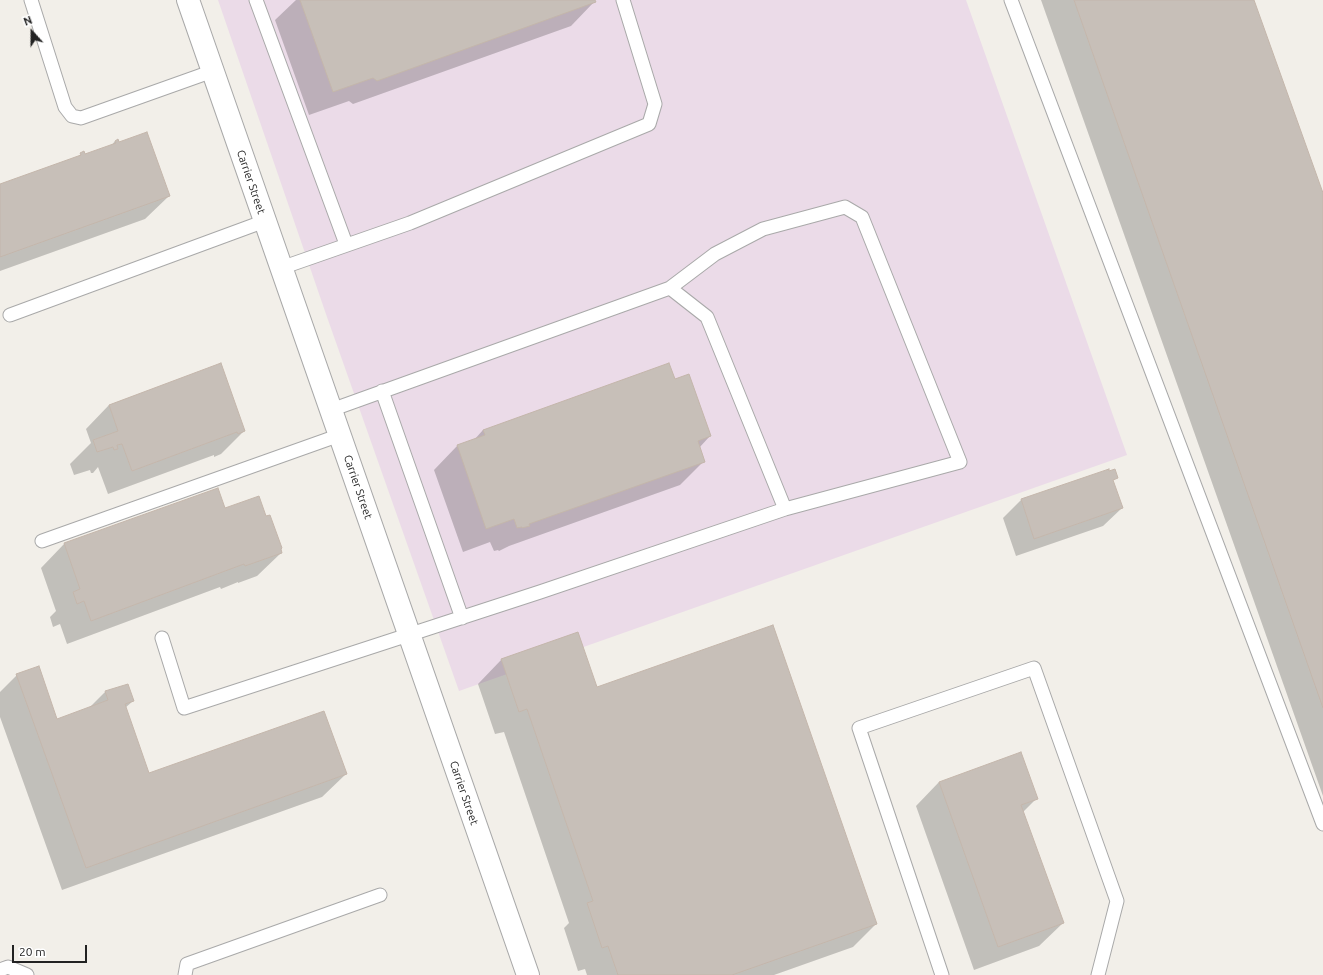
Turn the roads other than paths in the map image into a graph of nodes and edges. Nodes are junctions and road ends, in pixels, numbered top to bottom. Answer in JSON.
{"nodes":[{"id":1,"x":31,"y":0,"type":"edge"},
{"id":2,"x":188,"y":0,"type":"edge"},
{"id":3,"x":256,"y":0,"type":"edge"},
{"id":4,"x":623,"y":0,"type":"edge"},
{"id":5,"x":1011,"y":0,"type":"edge"},
{"id":6,"x":213,"y":71,"type":"junction"},
{"id":7,"x":265,"y":221,"type":"junction"},
{"id":8,"x":346,"y":244,"type":"junction"},
{"id":9,"x":281,"y":268,"type":"junction"},
{"id":10,"x":670,"y":288,"type":"junction"},
{"id":11,"x":10,"y":315,"type":"dead end"},
{"id":12,"x":382,"y":391,"type":"junction"},
{"id":13,"x":331,"y":410,"type":"junction"},
{"id":14,"x":340,"y":435,"type":"junction"},
{"id":15,"x":785,"y":508,"type":"junction"},
{"id":16,"x":42,"y":540,"type":"dead end"},
{"id":17,"x":462,"y":618,"type":"junction"},
{"id":18,"x":409,"y":635,"type":"junction"},
{"id":19,"x":162,"y":638,"type":"dead end"},
{"id":20,"x":1323,"y":824,"type":"edge"},
{"id":21,"x":380,"y":895,"type":"dead end"},
{"id":22,"x":0,"y":970,"type":"edge"},
{"id":23,"x":28,"y":975,"type":"edge"},
{"id":24,"x":185,"y":975,"type":"edge"},
{"id":25,"x":528,"y":975,"type":"edge"},
{"id":26,"x":942,"y":975,"type":"edge"},
{"id":27,"x":1098,"y":975,"type":"edge"}],
"edges":[{"from":1,"to":6,"type":"lane"},
{"from":2,"to":6,"type":"street","name":"Carrier Street"},
{"from":3,"to":8,"type":"lane"},
{"from":4,"to":8,"type":"lane"},
{"from":5,"to":20,"type":"lane"},
{"from":6,"to":7,"type":"street","name":"Carrier Street"},
{"from":7,"to":9,"type":"street","name":"Carrier Street"},
{"from":7,"to":11,"type":"lane"},
{"from":8,"to":9,"type":"lane"},
{"from":9,"to":13,"type":"street","name":"Carrier Street"},
{"from":10,"to":12,"type":"lane"},
{"from":10,"to":15,"type":"lane"},
{"from":10,"to":15,"type":"lane"},
{"from":12,"to":13,"type":"lane"},
{"from":12,"to":17,"type":"lane"},
{"from":13,"to":14,"type":"street","name":"Carrier Street"},
{"from":14,"to":16,"type":"lane"},
{"from":14,"to":18,"type":"street","name":"Carrier Street"},
{"from":15,"to":17,"type":"lane"},
{"from":17,"to":18,"type":"lane"},
{"from":18,"to":19,"type":"lane"},
{"from":18,"to":25,"type":"street","name":"Carrier Street"},
{"from":21,"to":24,"type":"lane"},
{"from":22,"to":23,"type":"lane"},
{"from":26,"to":27,"type":"lane"}]}
